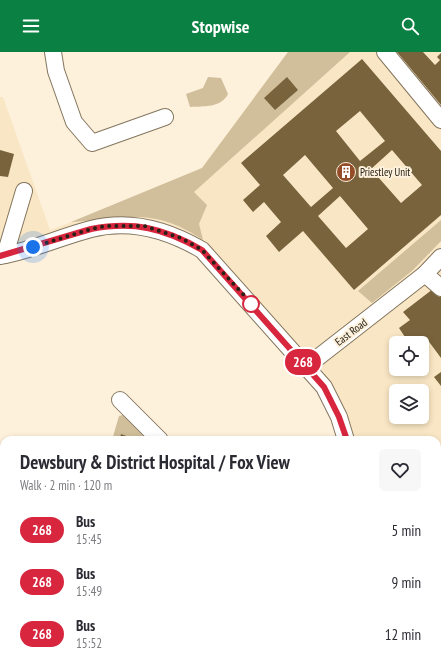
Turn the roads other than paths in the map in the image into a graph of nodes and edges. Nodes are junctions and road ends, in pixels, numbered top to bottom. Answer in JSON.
{"nodes":[{"id":1,"x":53,"y":52,"type":"edge"},
{"id":2,"x":384,"y":52,"type":"edge"},
{"id":3,"x":165,"y":117,"type":"dead end"},
{"id":4,"x":441,"y":120,"type":"edge"},
{"id":5,"x":24,"y":191,"type":"dead end"},
{"id":6,"x":3,"y":255,"type":"edge"},
{"id":7,"x":441,"y":257,"type":"edge"},
{"id":8,"x":425,"y":274,"type":"junction"},
{"id":9,"x":441,"y":288,"type":"edge"},
{"id":10,"x":307,"y":366,"type":"junction"},
{"id":11,"x":120,"y":400,"type":"dead end"},
{"id":12,"x":156,"y":436,"type":"edge"},
{"id":13,"x":345,"y":436,"type":"edge"}],
"edges":[{"from":1,"to":3,"type":"street"},
{"from":2,"to":4,"type":"street"},
{"from":5,"to":6,"type":"street"},
{"from":6,"to":10,"type":"street"},
{"from":7,"to":8,"type":"street","name":"East Road"},
{"from":8,"to":9,"type":"street"},
{"from":8,"to":10,"type":"street","name":"East Road"},
{"from":10,"to":13,"type":"street"},
{"from":11,"to":12,"type":"street"}]}
